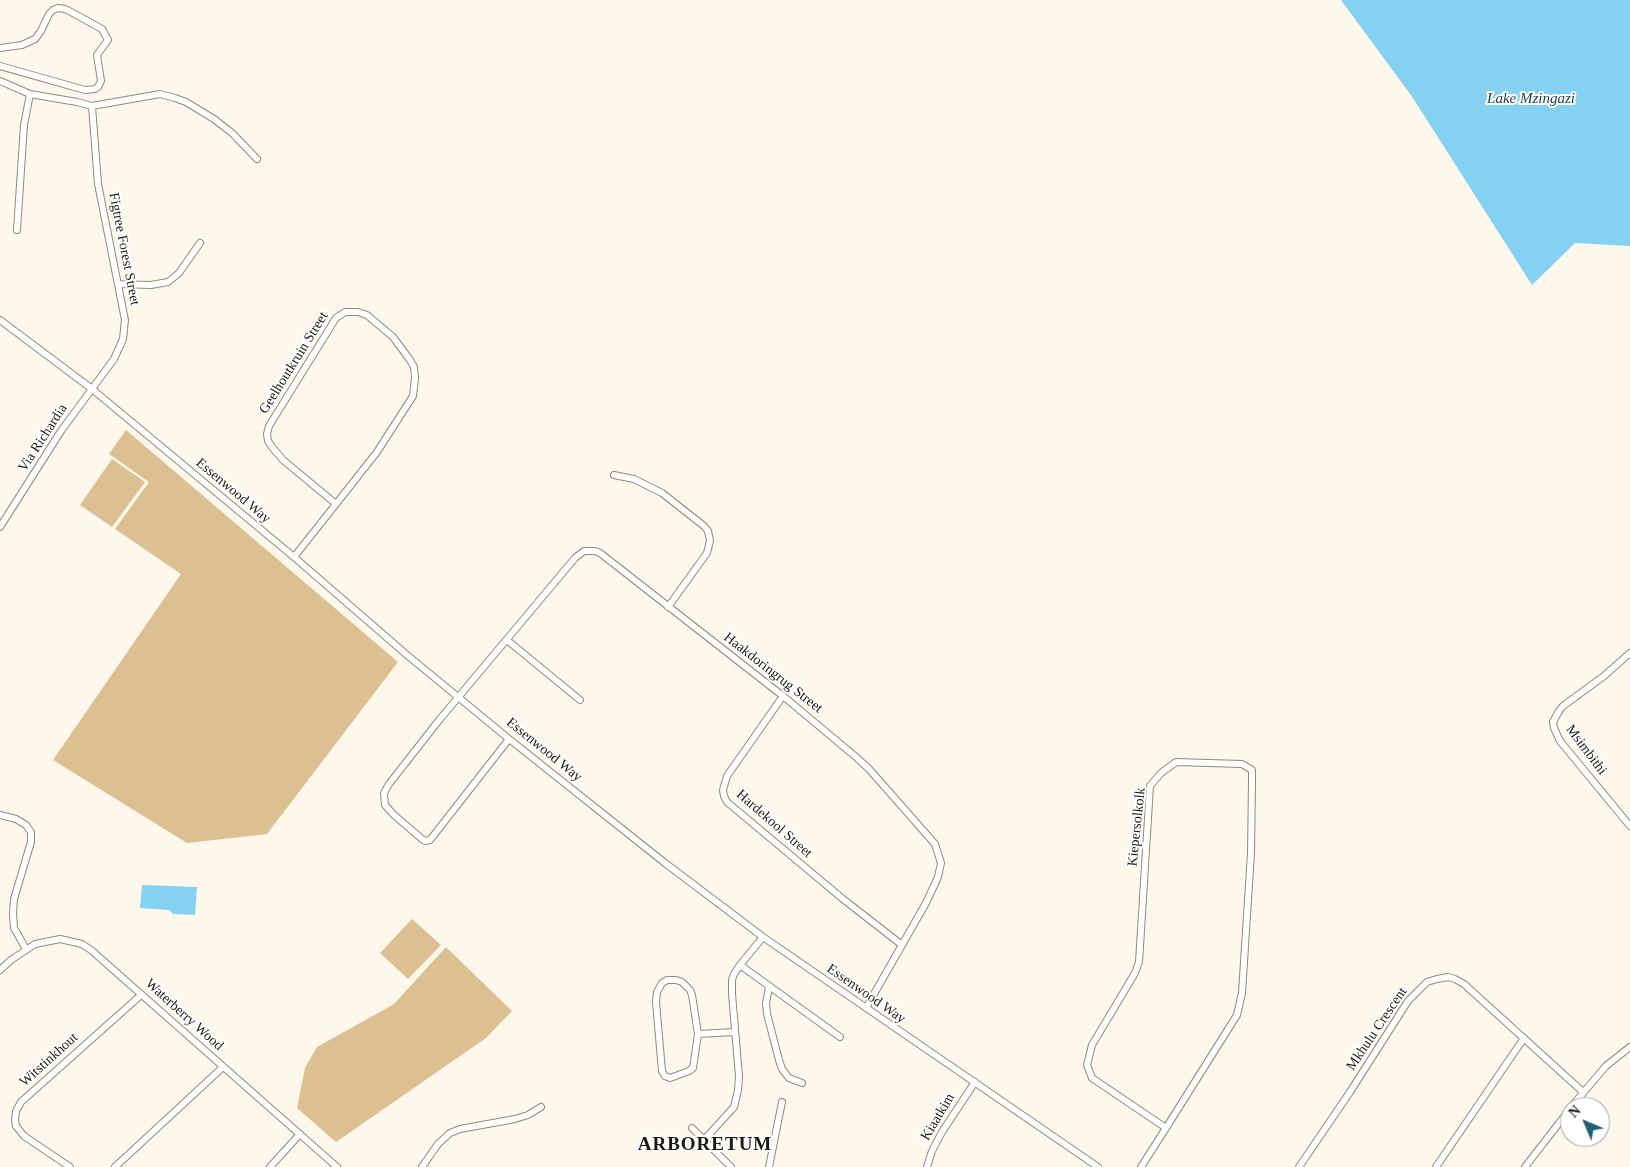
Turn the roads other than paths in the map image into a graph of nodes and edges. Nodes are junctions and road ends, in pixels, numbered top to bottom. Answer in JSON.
{"nodes":[{"id":1,"x":0,"y":48,"type":"edge"},
{"id":2,"x":0,"y":66,"type":"edge"},
{"id":3,"x":0,"y":81,"type":"edge"},
{"id":4,"x":30,"y":94,"type":"junction"},
{"id":5,"x":92,"y":106,"type":"junction"},
{"id":6,"x":257,"y":158,"type":"dead end"},
{"id":7,"x":18,"y":230,"type":"dead end"},
{"id":8,"x":200,"y":243,"type":"dead end"},
{"id":9,"x":119,"y":284,"type":"junction"},
{"id":10,"x":0,"y":320,"type":"edge"},
{"id":11,"x":92,"y":389,"type":"junction"},
{"id":12,"x":614,"y":476,"type":"dead end"},
{"id":13,"x":336,"y":504,"type":"junction"},
{"id":14,"x":0,"y":527,"type":"edge"},
{"id":15,"x":294,"y":558,"type":"junction"},
{"id":16,"x":668,"y":606,"type":"junction"},
{"id":17,"x":507,"y":640,"type":"junction"},
{"id":18,"x":1630,"y":653,"type":"edge"},
{"id":19,"x":783,"y":696,"type":"junction"},
{"id":20,"x":459,"y":697,"type":"junction"},
{"id":21,"x":580,"y":700,"type":"dead end"},
{"id":22,"x":509,"y":739,"type":"junction"},
{"id":23,"x":0,"y":815,"type":"edge"},
{"id":24,"x":1629,"y":824,"type":"edge"},
{"id":25,"x":763,"y":937,"type":"junction"},
{"id":26,"x":902,"y":945,"type":"junction"},
{"id":27,"x":26,"y":949,"type":"junction"},
{"id":28,"x":740,"y":965,"type":"junction"},
{"id":29,"x":0,"y":970,"type":"edge"},
{"id":30,"x":769,"y":987,"type":"junction"},
{"id":31,"x":141,"y":994,"type":"junction"},
{"id":32,"x":866,"y":1008,"type":"junction"},
{"id":33,"x":735,"y":1032,"type":"junction"},
{"id":34,"x":698,"y":1034,"type":"junction"},
{"id":35,"x":840,"y":1037,"type":"dead end"},
{"id":36,"x":1524,"y":1038,"type":"junction"},
{"id":37,"x":1630,"y":1047,"type":"edge"},
{"id":38,"x":223,"y":1067,"type":"junction"},
{"id":39,"x":974,"y":1082,"type":"junction"},
{"id":40,"x":802,"y":1083,"type":"dead end"},
{"id":41,"x":1583,"y":1092,"type":"junction"},
{"id":42,"x":1579,"y":1097,"type":"edge"},
{"id":43,"x":782,"y":1102,"type":"dead end"},
{"id":44,"x":541,"y":1107,"type":"dead end"},
{"id":45,"x":1560,"y":1122,"type":"edge"},
{"id":46,"x":692,"y":1128,"type":"dead end"},
{"id":47,"x":1166,"y":1128,"type":"junction"},
{"id":48,"x":300,"y":1134,"type":"junction"},
{"id":49,"x":704,"y":1140,"type":"junction"},
{"id":50,"x":70,"y":1167,"type":"edge"},
{"id":51,"x":115,"y":1167,"type":"edge"},
{"id":52,"x":270,"y":1167,"type":"edge"},
{"id":53,"x":337,"y":1167,"type":"edge"},
{"id":54,"x":422,"y":1167,"type":"edge"},
{"id":55,"x":731,"y":1167,"type":"edge"},
{"id":56,"x":769,"y":1167,"type":"edge"},
{"id":57,"x":927,"y":1167,"type":"edge"},
{"id":58,"x":1098,"y":1167,"type":"edge"},
{"id":59,"x":1141,"y":1167,"type":"edge"},
{"id":60,"x":1299,"y":1167,"type":"edge"},
{"id":61,"x":1436,"y":1167,"type":"edge"},
{"id":62,"x":1524,"y":1167,"type":"edge"}],
"edges":[{"from":1,"to":2,"type":"street"},
{"from":3,"to":4,"type":"street"},
{"from":4,"to":5,"type":"street"},
{"from":4,"to":7,"type":"street"},
{"from":5,"to":6,"type":"street"},
{"from":5,"to":9,"type":"street","name":"Figtree Forest Street"},
{"from":8,"to":9,"type":"street"},
{"from":9,"to":11,"type":"street","name":"Figtree Forest Street"},
{"from":10,"to":11,"type":"street","name":"Essenwood Way"},
{"from":11,"to":14,"type":"street","name":"Via Richardia"},
{"from":11,"to":15,"type":"street","name":"Essenwood Way"},
{"from":12,"to":16,"type":"street"},
{"from":13,"to":13,"type":"street","name":"Geelhoutkruin Street"},
{"from":13,"to":15,"type":"street","name":"Geelhoutkruin Street"},
{"from":15,"to":20,"type":"street","name":"Essenwood Way"},
{"from":16,"to":17,"type":"street","name":"Haakdoringrug Street"},
{"from":16,"to":19,"type":"street","name":"Haakdoringrug Street"},
{"from":17,"to":20,"type":"street","name":"Haakdoringrug Street"},
{"from":17,"to":21,"type":"street"},
{"from":18,"to":24,"type":"street","name":"Msimbithi"},
{"from":19,"to":26,"type":"street","name":"Haakdoringrug Street"},
{"from":19,"to":26,"type":"street","name":"Hardekool Street"},
{"from":20,"to":22,"type":"street","name":"Essenwood Way"},
{"from":20,"to":22,"type":"street","name":"Haakdoringrug Street"},
{"from":22,"to":25,"type":"street","name":"Essenwood Way"},
{"from":23,"to":27,"type":"street"},
{"from":25,"to":28,"type":"street"},
{"from":25,"to":32,"type":"street","name":"Essenwood Way"},
{"from":26,"to":32,"type":"street","name":"Haakdoringrug Street"},
{"from":27,"to":29,"type":"street","name":"Waterberry Wood"},
{"from":27,"to":31,"type":"street","name":"Waterberry Wood"},
{"from":28,"to":30,"type":"street"},
{"from":28,"to":33,"type":"street"},
{"from":30,"to":35,"type":"street"},
{"from":30,"to":40,"type":"street"},
{"from":31,"to":38,"type":"street","name":"Waterberry Wood"},
{"from":31,"to":50,"type":"street","name":"Witstinkhout"},
{"from":32,"to":39,"type":"street","name":"Essenwood Way"},
{"from":33,"to":34,"type":"street"},
{"from":33,"to":49,"type":"street"},
{"from":34,"to":34,"type":"street"},
{"from":36,"to":41,"type":"street","name":"Mkhulu Crescent"},
{"from":36,"to":60,"type":"street","name":"Mkhulu Crescent"},
{"from":36,"to":61,"type":"street"},
{"from":37,"to":41,"type":"street"},
{"from":38,"to":48,"type":"street","name":"Waterberry Wood"},
{"from":38,"to":51,"type":"street"},
{"from":39,"to":57,"type":"street","name":"Kiaatkim"},
{"from":39,"to":58,"type":"street","name":"Essenwood Way"},
{"from":41,"to":42,"type":"street"},
{"from":43,"to":56,"type":"street"},
{"from":44,"to":54,"type":"street"},
{"from":45,"to":62,"type":"street"},
{"from":46,"to":49,"type":"street"},
{"from":47,"to":47,"type":"street","name":"Kiepersolkolk"},
{"from":47,"to":59,"type":"street","name":"Kiepersolkolk"},
{"from":48,"to":52,"type":"street"},
{"from":48,"to":53,"type":"street","name":"Waterberry Wood"},
{"from":49,"to":55,"type":"street"}]}
